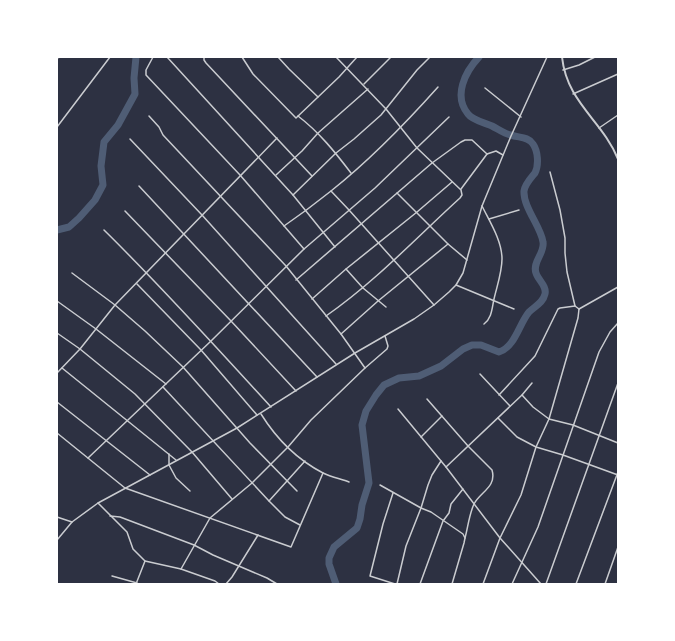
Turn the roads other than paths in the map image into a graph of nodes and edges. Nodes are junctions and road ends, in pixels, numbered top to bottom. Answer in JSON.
{"nodes":[{"id":1,"x":110,"y":57,"type":"edge"},
{"id":2,"x":153,"y":57,"type":"edge"},
{"id":3,"x":167,"y":57,"type":"edge"},
{"id":4,"x":203,"y":57,"type":"edge"},
{"id":5,"x":242,"y":57,"type":"edge"},
{"id":6,"x":278,"y":57,"type":"edge"},
{"id":7,"x":336,"y":57,"type":"edge"},
{"id":8,"x":357,"y":57,"type":"edge"},
{"id":9,"x":391,"y":57,"type":"edge"},
{"id":10,"x":430,"y":57,"type":"edge"},
{"id":11,"x":547,"y":57,"type":"edge"},
{"id":12,"x":562,"y":57,"type":"edge"},
{"id":13,"x":595,"y":57,"type":"edge"},
{"id":14,"x":347,"y":68,"type":"junction"},
{"id":15,"x":563,"y":70,"type":"junction"},
{"id":16,"x":618,"y":74,"type":"edge"},
{"id":17,"x":364,"y":85,"type":"junction"},
{"id":18,"x":438,"y":87,"type":"dead end"},
{"id":19,"x":484,"y":88,"type":"dead end"},
{"id":20,"x":368,"y":89,"type":"junction"},
{"id":21,"x":573,"y":94,"type":"junction"},
{"id":22,"x":318,"y":97,"type":"junction"},
{"id":23,"x":386,"y":109,"type":"junction"},
{"id":24,"x":618,"y":115,"type":"edge"},
{"id":25,"x":149,"y":116,"type":"dead end"},
{"id":26,"x":298,"y":116,"type":"junction"},
{"id":27,"x":449,"y":117,"type":"dead end"},
{"id":28,"x":520,"y":117,"type":"junction"},
{"id":29,"x":57,"y":127,"type":"edge"},
{"id":30,"x":401,"y":128,"type":"junction"},
{"id":31,"x":599,"y":128,"type":"junction"},
{"id":32,"x":318,"y":133,"type":"junction"},
{"id":33,"x":130,"y":138,"type":"dead end"},
{"id":34,"x":277,"y":138,"type":"junction"},
{"id":35,"x":417,"y":148,"type":"junction"},
{"id":36,"x":618,"y":151,"type":"edge"},
{"id":37,"x":336,"y":152,"type":"junction"},
{"id":38,"x":615,"y":152,"type":"junction"},
{"id":39,"x":487,"y":154,"type":"junction"},
{"id":40,"x":503,"y":155,"type":"junction"},
{"id":41,"x":258,"y":157,"type":"junction"},
{"id":42,"x":296,"y":157,"type":"junction"},
{"id":43,"x":618,"y":159,"type":"edge"},
{"id":44,"x":432,"y":163,"type":"junction"},
{"id":45,"x":550,"y":172,"type":"dead end"},
{"id":46,"x":351,"y":174,"type":"junction"},
{"id":47,"x":240,"y":175,"type":"junction"},
{"id":48,"x":275,"y":176,"type":"junction"},
{"id":49,"x":312,"y":176,"type":"junction"},
{"id":50,"x":452,"y":182,"type":"junction"},
{"id":51,"x":139,"y":186,"type":"dead end"},
{"id":52,"x":461,"y":190,"type":"junction"},
{"id":53,"x":331,"y":191,"type":"junction"},
{"id":54,"x":397,"y":193,"type":"junction"},
{"id":55,"x":294,"y":195,"type":"junction"},
{"id":56,"x":220,"y":196,"type":"junction"},
{"id":57,"x":482,"y":206,"type":"junction"},
{"id":58,"x":305,"y":210,"type":"junction"},
{"id":59,"x":349,"y":210,"type":"junction"},
{"id":60,"x":519,"y":210,"type":"dead end"},
{"id":61,"x":125,"y":211,"type":"dead end"},
{"id":62,"x":417,"y":212,"type":"junction"},
{"id":63,"x":202,"y":215,"type":"junction"},
{"id":64,"x":489,"y":219,"type":"junction"},
{"id":65,"x":361,"y":223,"type":"junction"},
{"id":66,"x":284,"y":226,"type":"junction"},
{"id":67,"x":430,"y":226,"type":"junction"},
{"id":68,"x":104,"y":230,"type":"dead end"},
{"id":69,"x":323,"y":233,"type":"junction"},
{"id":70,"x":184,"y":235,"type":"junction"},
{"id":71,"x":378,"y":242,"type":"junction"},
{"id":72,"x":448,"y":244,"type":"junction"},
{"id":73,"x":335,"y":247,"type":"junction"},
{"id":74,"x":304,"y":249,"type":"junction"},
{"id":75,"x":165,"y":253,"type":"junction"},
{"id":76,"x":394,"y":260,"type":"junction"},
{"id":77,"x":468,"y":260,"type":"junction"},
{"id":78,"x":286,"y":266,"type":"junction"},
{"id":79,"x":346,"y":269,"type":"junction"},
{"id":80,"x":146,"y":272,"type":"junction"},
{"id":81,"x":72,"y":274,"type":"dead end"},
{"id":82,"x":409,"y":276,"type":"junction"},
{"id":83,"x":296,"y":280,"type":"junction"},
{"id":84,"x":137,"y":284,"type":"junction"},
{"id":85,"x":456,"y":285,"type":"junction"},
{"id":86,"x":266,"y":287,"type":"junction"},
{"id":87,"x":618,"y":287,"type":"edge"},
{"id":88,"x":363,"y":288,"type":"junction"},
{"id":89,"x":312,"y":299,"type":"junction"},
{"id":90,"x":494,"y":300,"type":"junction"},
{"id":91,"x":57,"y":301,"type":"edge"},
{"id":92,"x":378,"y":302,"type":"junction"},
{"id":93,"x":249,"y":304,"type":"junction"},
{"id":94,"x":115,"y":305,"type":"junction"},
{"id":95,"x":434,"y":305,"type":"junction"},
{"id":96,"x":575,"y":306,"type":"junction"},
{"id":97,"x":386,"y":308,"type":"dead end"},
{"id":98,"x":514,"y":309,"type":"dead end"},
{"id":99,"x":579,"y":309,"type":"junction"},
{"id":100,"x":326,"y":316,"type":"junction"},
{"id":101,"x":231,"y":321,"type":"junction"},
{"id":102,"x":618,"y":323,"type":"edge"},
{"id":103,"x":484,"y":324,"type":"dead end"},
{"id":104,"x":96,"y":329,"type":"junction"},
{"id":105,"x":57,"y":333,"type":"edge"},
{"id":106,"x":341,"y":334,"type":"junction"},
{"id":107,"x":385,"y":336,"type":"junction"},
{"id":108,"x":211,"y":341,"type":"junction"},
{"id":109,"x":80,"y":349,"type":"junction"},
{"id":110,"x":201,"y":350,"type":"junction"},
{"id":111,"x":355,"y":353,"type":"junction"},
{"id":112,"x":336,"y":364,"type":"junction"},
{"id":113,"x":62,"y":368,"type":"junction"},
{"id":114,"x":183,"y":368,"type":"junction"},
{"id":115,"x":365,"y":368,"type":"junction"},
{"id":116,"x":57,"y":373,"type":"edge"},
{"id":117,"x":480,"y":374,"type":"dead end"},
{"id":118,"x":317,"y":377,"type":"junction"},
{"id":119,"x":532,"y":383,"type":"dead end"},
{"id":120,"x":618,"y":383,"type":"edge"},
{"id":121,"x":166,"y":384,"type":"junction"},
{"id":122,"x":163,"y":387,"type":"junction"},
{"id":123,"x":296,"y":391,"type":"junction"},
{"id":124,"x":499,"y":395,"type":"junction"},
{"id":125,"x":522,"y":395,"type":"junction"},
{"id":126,"x":427,"y":399,"type":"dead end"},
{"id":127,"x":57,"y":402,"type":"edge"},
{"id":128,"x":144,"y":404,"type":"junction"},
{"id":129,"x":510,"y":406,"type":"junction"},
{"id":130,"x":271,"y":407,"type":"junction"},
{"id":131,"x":398,"y":409,"type":"dead end"},
{"id":132,"x":261,"y":413,"type":"junction"},
{"id":133,"x":257,"y":415,"type":"junction"},
{"id":134,"x":442,"y":416,"type":"junction"},
{"id":135,"x":498,"y":418,"type":"junction"},
{"id":136,"x":549,"y":419,"type":"junction"},
{"id":137,"x":128,"y":420,"type":"junction"},
{"id":138,"x":573,"y":426,"type":"junction"},
{"id":139,"x":237,"y":428,"type":"junction"},
{"id":140,"x":57,"y":433,"type":"edge"},
{"id":141,"x":598,"y":435,"type":"junction"},
{"id":142,"x":421,"y":437,"type":"junction"},
{"id":143,"x":106,"y":441,"type":"junction"},
{"id":144,"x":213,"y":441,"type":"junction"},
{"id":145,"x":618,"y":443,"type":"edge"},
{"id":146,"x":468,"y":446,"type":"junction"},
{"id":147,"x":288,"y":447,"type":"junction"},
{"id":148,"x":536,"y":447,"type":"junction"},
{"id":149,"x":192,"y":452,"type":"junction"},
{"id":150,"x":169,"y":454,"type":"junction"},
{"id":151,"x":563,"y":455,"type":"junction"},
{"id":152,"x":88,"y":458,"type":"junction"},
{"id":153,"x":176,"y":460,"type":"junction"},
{"id":154,"x":305,"y":461,"type":"junction"},
{"id":155,"x":441,"y":461,"type":"junction"},
{"id":156,"x":270,"y":464,"type":"junction"},
{"id":157,"x":168,"y":465,"type":"junction"},
{"id":158,"x":588,"y":465,"type":"junction"},
{"id":159,"x":446,"y":467,"type":"junction"},
{"id":160,"x":618,"y":472,"type":"edge"},
{"id":161,"x":323,"y":473,"type":"junction"},
{"id":162,"x":618,"y":475,"type":"edge"},
{"id":163,"x":150,"y":476,"type":"junction"},
{"id":164,"x":287,"y":481,"type":"junction"},
{"id":165,"x":349,"y":482,"type":"dead end"},
{"id":166,"x":252,"y":483,"type":"junction"},
{"id":167,"x":380,"y":485,"type":"dead end"},
{"id":168,"x":125,"y":488,"type":"junction"},
{"id":169,"x":463,"y":489,"type":"junction"},
{"id":170,"x":190,"y":491,"type":"dead end"},
{"id":171,"x":297,"y":491,"type":"dead end"},
{"id":172,"x":393,"y":493,"type":"junction"},
{"id":173,"x":232,"y":499,"type":"junction"},
{"id":174,"x":269,"y":501,"type":"junction"},
{"id":175,"x":98,"y":503,"type":"junction"},
{"id":176,"x":474,"y":503,"type":"junction"},
{"id":177,"x":421,"y":508,"type":"junction"},
{"id":178,"x":110,"y":516,"type":"junction"},
{"id":179,"x":57,"y":517,"type":"edge"},
{"id":180,"x":210,"y":518,"type":"junction"},
{"id":181,"x":443,"y":521,"type":"junction"},
{"id":182,"x":72,"y":522,"type":"junction"},
{"id":183,"x":300,"y":525,"type":"junction"},
{"id":184,"x":258,"y":535,"type":"junction"},
{"id":185,"x":465,"y":538,"type":"junction"},
{"id":186,"x":500,"y":538,"type":"junction"},
{"id":187,"x":57,"y":540,"type":"edge"},
{"id":188,"x":194,"y":545,"type":"junction"},
{"id":189,"x":618,"y":547,"type":"edge"},
{"id":190,"x":145,"y":561,"type":"junction"},
{"id":191,"x":522,"y":564,"type":"junction"},
{"id":192,"x":239,"y":566,"type":"junction"},
{"id":193,"x":181,"y":569,"type":"junction"},
{"id":194,"x":112,"y":576,"type":"dead end"},
{"id":195,"x":272,"y":581,"type":"junction"},
{"id":196,"x":137,"y":583,"type":"edge"},
{"id":197,"x":219,"y":584,"type":"edge"},
{"id":198,"x":226,"y":584,"type":"edge"},
{"id":199,"x":272,"y":584,"type":"edge"},
{"id":200,"x":277,"y":584,"type":"edge"},
{"id":201,"x":396,"y":584,"type":"edge"},
{"id":202,"x":420,"y":584,"type":"edge"},
{"id":203,"x":452,"y":584,"type":"edge"},
{"id":204,"x":483,"y":584,"type":"edge"},
{"id":205,"x":512,"y":584,"type":"edge"},
{"id":206,"x":541,"y":584,"type":"edge"},
{"id":207,"x":546,"y":584,"type":"edge"},
{"id":208,"x":576,"y":584,"type":"edge"},
{"id":209,"x":605,"y":584,"type":"edge"}],
"edges":[{"from":1,"to":29,"type":"street"},
{"from":2,"to":47,"type":"street"},
{"from":3,"to":41,"type":"street"},
{"from":4,"to":34,"type":"street"},
{"from":5,"to":26,"type":"street"},
{"from":6,"to":22,"type":"street"},
{"from":7,"to":14,"type":"street"},
{"from":8,"to":14,"type":"street"},
{"from":9,"to":17,"type":"street"},
{"from":10,"to":23,"type":"street"},
{"from":11,"to":28,"type":"street"},
{"from":12,"to":15,"type":"street"},
{"from":13,"to":15,"type":"street"},
{"from":14,"to":17,"type":"street"},
{"from":14,"to":22,"type":"street"},
{"from":15,"to":21,"type":"street"},
{"from":16,"to":21,"type":"street"},
{"from":17,"to":20,"type":"street"},
{"from":18,"to":30,"type":"street"},
{"from":19,"to":28,"type":"street"},
{"from":20,"to":23,"type":"street"},
{"from":20,"to":32,"type":"street"},
{"from":21,"to":31,"type":"street"},
{"from":22,"to":26,"type":"street"},
{"from":23,"to":30,"type":"street"},
{"from":23,"to":37,"type":"street"},
{"from":24,"to":31,"type":"street"},
{"from":25,"to":56,"type":"street"},
{"from":26,"to":32,"type":"street"},
{"from":27,"to":35,"type":"street"},
{"from":28,"to":40,"type":"street"},
{"from":30,"to":35,"type":"street"},
{"from":30,"to":46,"type":"street"},
{"from":31,"to":38,"type":"street"},
{"from":32,"to":37,"type":"street"},
{"from":32,"to":42,"type":"street"},
{"from":33,"to":63,"type":"street"},
{"from":34,"to":41,"type":"street"},
{"from":34,"to":42,"type":"street"},
{"from":35,"to":44,"type":"street"},
{"from":35,"to":59,"type":"street"},
{"from":36,"to":38,"type":"street"},
{"from":37,"to":46,"type":"street"},
{"from":37,"to":49,"type":"street"},
{"from":38,"to":43,"type":"street"},
{"from":39,"to":40,"type":"street"},
{"from":39,"to":44,"type":"street"},
{"from":39,"to":52,"type":"street"},
{"from":40,"to":57,"type":"street"},
{"from":41,"to":47,"type":"street"},
{"from":41,"to":48,"type":"street"},
{"from":42,"to":48,"type":"street"},
{"from":42,"to":49,"type":"street"},
{"from":44,"to":50,"type":"street"},
{"from":44,"to":54,"type":"street"},
{"from":45,"to":96,"type":"street"},
{"from":46,"to":53,"type":"street"},
{"from":47,"to":56,"type":"street"},
{"from":47,"to":66,"type":"street"},
{"from":48,"to":55,"type":"street"},
{"from":49,"to":55,"type":"street"},
{"from":50,"to":52,"type":"street"},
{"from":50,"to":62,"type":"street"},
{"from":51,"to":70,"type":"street"},
{"from":52,"to":67,"type":"street"},
{"from":53,"to":58,"type":"street"},
{"from":53,"to":59,"type":"street"},
{"from":54,"to":62,"type":"street"},
{"from":54,"to":65,"type":"street"},
{"from":55,"to":58,"type":"street"},
{"from":56,"to":63,"type":"street"},
{"from":56,"to":78,"type":"street"},
{"from":57,"to":64,"type":"street"},
{"from":57,"to":77,"type":"street"},
{"from":58,"to":66,"type":"street"},
{"from":58,"to":69,"type":"street"},
{"from":59,"to":65,"type":"street"},
{"from":59,"to":69,"type":"street"},
{"from":60,"to":64,"type":"street"},
{"from":61,"to":75,"type":"street"},
{"from":62,"to":67,"type":"street"},
{"from":62,"to":71,"type":"street"},
{"from":63,"to":70,"type":"street"},
{"from":63,"to":86,"type":"street"},
{"from":64,"to":90,"type":"street"},
{"from":65,"to":71,"type":"street"},
{"from":65,"to":73,"type":"street"},
{"from":66,"to":74,"type":"street"},
{"from":67,"to":72,"type":"street"},
{"from":67,"to":76,"type":"street"},
{"from":68,"to":80,"type":"street"},
{"from":69,"to":73,"type":"street"},
{"from":69,"to":74,"type":"street"},
{"from":70,"to":75,"type":"street"},
{"from":70,"to":93,"type":"street"},
{"from":71,"to":76,"type":"street"},
{"from":71,"to":79,"type":"street"},
{"from":72,"to":77,"type":"street"},
{"from":72,"to":82,"type":"street"},
{"from":73,"to":83,"type":"street"},
{"from":74,"to":78,"type":"street"},
{"from":75,"to":80,"type":"street"},
{"from":75,"to":101,"type":"street"},
{"from":76,"to":82,"type":"street"},
{"from":76,"to":88,"type":"street"},
{"from":77,"to":85,"type":"street"},
{"from":78,"to":83,"type":"street"},
{"from":78,"to":86,"type":"street"},
{"from":79,"to":88,"type":"street"},
{"from":79,"to":89,"type":"street"},
{"from":80,"to":84,"type":"street"},
{"from":80,"to":108,"type":"street"},
{"from":81,"to":94,"type":"street"},
{"from":82,"to":92,"type":"street"},
{"from":82,"to":95,"type":"street"},
{"from":83,"to":89,"type":"street"},
{"from":84,"to":94,"type":"street"},
{"from":84,"to":110,"type":"street"},
{"from":85,"to":90,"type":"street"},
{"from":85,"to":95,"type":"street"},
{"from":86,"to":93,"type":"street"},
{"from":86,"to":112,"type":"street"},
{"from":87,"to":99,"type":"street"},
{"from":88,"to":92,"type":"street"},
{"from":88,"to":100,"type":"street"},
{"from":89,"to":100,"type":"street"},
{"from":90,"to":98,"type":"street"},
{"from":90,"to":103,"type":"street"},
{"from":91,"to":104,"type":"street"},
{"from":92,"to":97,"type":"street"},
{"from":92,"to":106,"type":"street"},
{"from":93,"to":101,"type":"street"},
{"from":93,"to":118,"type":"street"},
{"from":94,"to":104,"type":"street"},
{"from":94,"to":114,"type":"street"},
{"from":95,"to":107,"type":"street"},
{"from":96,"to":99,"type":"street"},
{"from":96,"to":124,"type":"street"},
{"from":99,"to":136,"type":"street"},
{"from":100,"to":106,"type":"street"},
{"from":101,"to":108,"type":"street"},
{"from":101,"to":123,"type":"street"},
{"from":102,"to":138,"type":"street"},
{"from":104,"to":109,"type":"street"},
{"from":104,"to":121,"type":"street"},
{"from":105,"to":109,"type":"street"},
{"from":106,"to":111,"type":"street"},
{"from":107,"to":111,"type":"street"},
{"from":107,"to":115,"type":"street"},
{"from":108,"to":110,"type":"street"},
{"from":108,"to":130,"type":"street"},
{"from":109,"to":113,"type":"street"},
{"from":109,"to":128,"type":"street"},
{"from":110,"to":114,"type":"street"},
{"from":110,"to":133,"type":"street"},
{"from":111,"to":112,"type":"street"},
{"from":111,"to":115,"type":"street"},
{"from":112,"to":118,"type":"street"},
{"from":113,"to":116,"type":"street"},
{"from":113,"to":137,"type":"street"},
{"from":114,"to":121,"type":"street"},
{"from":114,"to":139,"type":"street"},
{"from":115,"to":147,"type":"street"},
{"from":117,"to":124,"type":"street"},
{"from":118,"to":123,"type":"street"},
{"from":119,"to":125,"type":"street"},
{"from":120,"to":141,"type":"street"},
{"from":121,"to":122,"type":"street"},
{"from":122,"to":128,"type":"street"},
{"from":122,"to":144,"type":"street"},
{"from":123,"to":130,"type":"street"},
{"from":124,"to":129,"type":"street"},
{"from":125,"to":129,"type":"street"},
{"from":125,"to":136,"type":"street"},
{"from":126,"to":134,"type":"street"},
{"from":127,"to":143,"type":"street"},
{"from":128,"to":137,"type":"street"},
{"from":128,"to":149,"type":"street"},
{"from":129,"to":135,"type":"street"},
{"from":130,"to":132,"type":"street"},
{"from":131,"to":142,"type":"street"},
{"from":132,"to":133,"type":"street"},
{"from":132,"to":147,"type":"street"},
{"from":133,"to":139,"type":"street"},
{"from":134,"to":142,"type":"street"},
{"from":134,"to":146,"type":"street"},
{"from":135,"to":146,"type":"street"},
{"from":135,"to":148,"type":"street"},
{"from":136,"to":138,"type":"street"},
{"from":136,"to":148,"type":"street"},
{"from":137,"to":143,"type":"street"},
{"from":137,"to":150,"type":"street"},
{"from":138,"to":141,"type":"street"},
{"from":138,"to":151,"type":"street"},
{"from":139,"to":144,"type":"street"},
{"from":139,"to":156,"type":"street"},
{"from":140,"to":152,"type":"street"},
{"from":141,"to":145,"type":"street"},
{"from":141,"to":158,"type":"street"},
{"from":142,"to":155,"type":"street"},
{"from":143,"to":152,"type":"street"},
{"from":143,"to":163,"type":"street"},
{"from":144,"to":149,"type":"street"},
{"from":144,"to":166,"type":"street"},
{"from":146,"to":159,"type":"street"},
{"from":146,"to":176,"type":"street"},
{"from":147,"to":154,"type":"street"},
{"from":147,"to":156,"type":"street"},
{"from":148,"to":151,"type":"street"},
{"from":148,"to":186,"type":"street"},
{"from":149,"to":153,"type":"street"},
{"from":149,"to":173,"type":"street"},
{"from":150,"to":153,"type":"street"},
{"from":150,"to":157,"type":"street"},
{"from":151,"to":158,"type":"street"},
{"from":151,"to":191,"type":"street"},
{"from":152,"to":168,"type":"street"},
{"from":153,"to":157,"type":"street"},
{"from":154,"to":161,"type":"street"},
{"from":154,"to":164,"type":"street"},
{"from":155,"to":159,"type":"street"},
{"from":155,"to":177,"type":"street"},
{"from":156,"to":164,"type":"street"},
{"from":156,"to":166,"type":"street"},
{"from":157,"to":163,"type":"street"},
{"from":157,"to":170,"type":"street"},
{"from":158,"to":162,"type":"street"},
{"from":158,"to":207,"type":"street"},
{"from":159,"to":169,"type":"street"},
{"from":160,"to":162,"type":"street"},
{"from":161,"to":165,"type":"street"},
{"from":161,"to":183,"type":"street"},
{"from":162,"to":208,"type":"street"},
{"from":163,"to":168,"type":"street"},
{"from":164,"to":171,"type":"street"},
{"from":164,"to":174,"type":"street"},
{"from":166,"to":173,"type":"street"},
{"from":166,"to":174,"type":"street"},
{"from":167,"to":172,"type":"street"},
{"from":168,"to":175,"type":"street"},
{"from":168,"to":180,"type":"street"},
{"from":169,"to":176,"type":"street"},
{"from":169,"to":181,"type":"street"},
{"from":172,"to":177,"type":"street"},
{"from":172,"to":201,"type":"street"},
{"from":173,"to":180,"type":"street"},
{"from":174,"to":183,"type":"street"},
{"from":175,"to":178,"type":"street"},
{"from":175,"to":182,"type":"street"},
{"from":176,"to":185,"type":"street"},
{"from":176,"to":186,"type":"street"},
{"from":177,"to":181,"type":"street"},
{"from":177,"to":201,"type":"street"},
{"from":178,"to":188,"type":"street"},
{"from":178,"to":190,"type":"street"},
{"from":179,"to":182,"type":"street"},
{"from":180,"to":184,"type":"street"},
{"from":180,"to":188,"type":"street"},
{"from":181,"to":185,"type":"street"},
{"from":181,"to":202,"type":"street"},
{"from":182,"to":187,"type":"street"},
{"from":183,"to":184,"type":"street"},
{"from":184,"to":192,"type":"street"},
{"from":185,"to":203,"type":"street"},
{"from":186,"to":191,"type":"street"},
{"from":186,"to":204,"type":"street"},
{"from":188,"to":192,"type":"street"},
{"from":188,"to":193,"type":"street"},
{"from":189,"to":209,"type":"street"},
{"from":190,"to":193,"type":"street"},
{"from":190,"to":196,"type":"street"},
{"from":191,"to":205,"type":"street"},
{"from":191,"to":206,"type":"street"},
{"from":192,"to":195,"type":"street"},
{"from":192,"to":198,"type":"street"},
{"from":193,"to":197,"type":"street"},
{"from":194,"to":196,"type":"street"},
{"from":195,"to":199,"type":"street"},
{"from":195,"to":200,"type":"street"}]}
